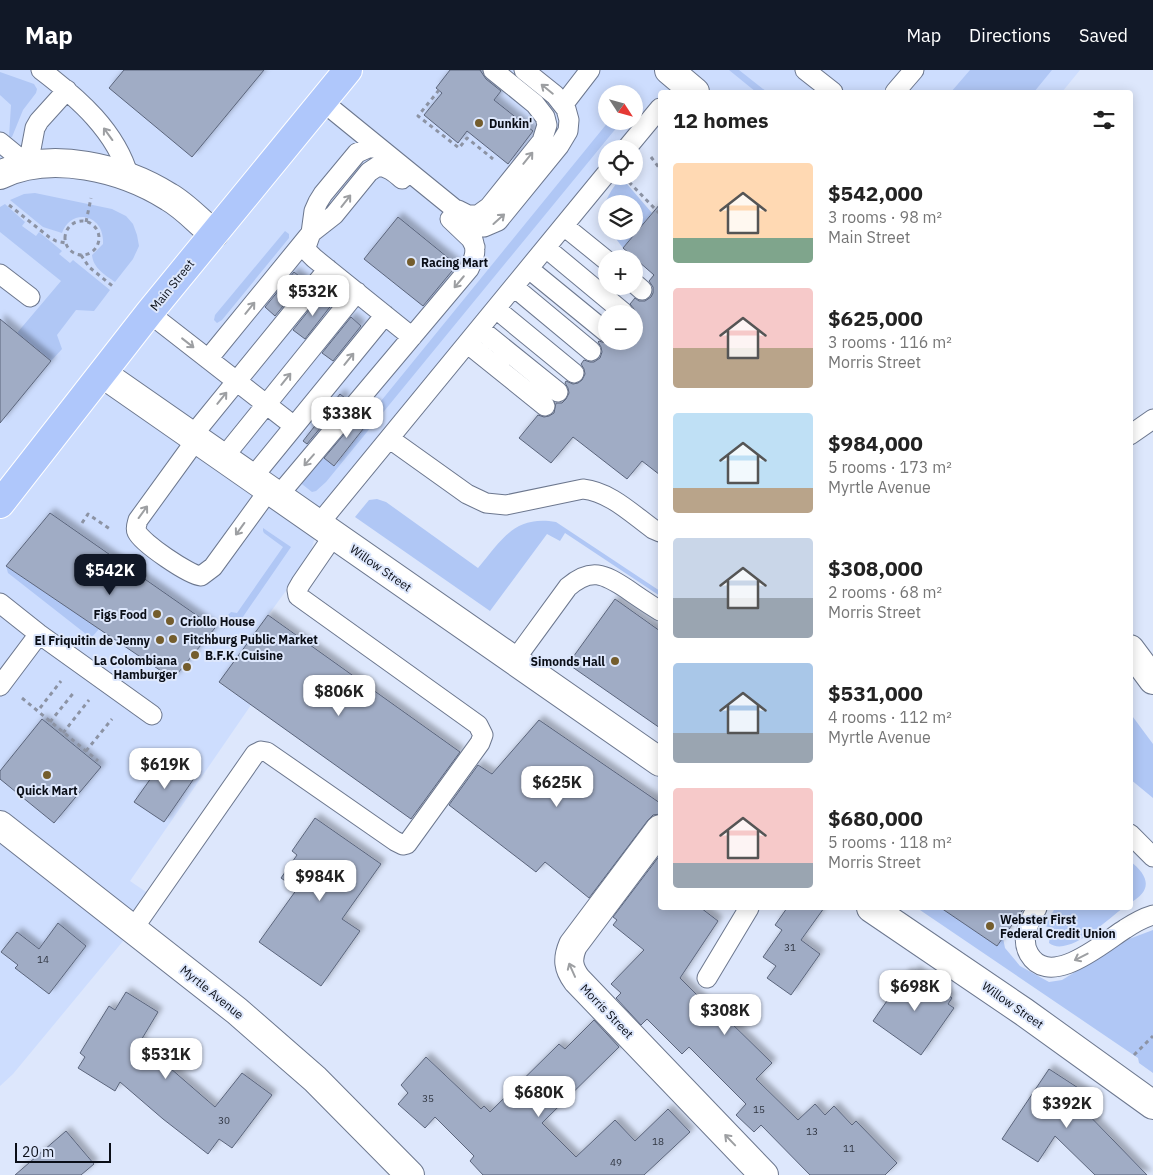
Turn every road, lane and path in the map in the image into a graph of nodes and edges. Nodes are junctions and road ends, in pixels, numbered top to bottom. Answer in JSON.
{"nodes":[{"id":1,"x":41,"y":70,"type":"edge"},
{"id":2,"x":348,"y":70,"type":"edge"},
{"id":3,"x":493,"y":70,"type":"edge"},
{"id":4,"x":524,"y":70,"type":"edge"},
{"id":5,"x":590,"y":70,"type":"edge"},
{"id":6,"x":805,"y":70,"type":"edge"},
{"id":7,"x":913,"y":70,"type":"edge"},
{"id":8,"x":67,"y":90,"type":"junction"},
{"id":9,"x":439,"y":90,"type":"dead end"},
{"id":10,"x":830,"y":90,"type":"edge"},
{"id":11,"x":898,"y":90,"type":"edge"},
{"id":12,"x":322,"y":101,"type":"junction"},
{"id":13,"x":563,"y":105,"type":"junction"},
{"id":14,"x":658,"y":110,"type":"edge"},
{"id":15,"x":633,"y":140,"type":"edge"},
{"id":16,"x":0,"y":142,"type":"edge"},
{"id":17,"x":379,"y":148,"type":"junction"},
{"id":18,"x":28,"y":165,"type":"junction"},
{"id":19,"x":514,"y":176,"type":"junction"},
{"id":20,"x":129,"y":177,"type":"junction"},
{"id":21,"x":598,"y":184,"type":"edge"},
{"id":22,"x":632,"y":185,"type":"edge"},
{"id":23,"x":1,"y":187,"type":"edge"},
{"id":24,"x":91,"y":198,"type":"dead end"},
{"id":25,"x":454,"y":209,"type":"junction"},
{"id":26,"x":658,"y":212,"type":"edge"},
{"id":27,"x":86,"y":222,"type":"junction"},
{"id":28,"x":564,"y":226,"type":"junction"},
{"id":29,"x":311,"y":233,"type":"junction"},
{"id":30,"x":214,"y":234,"type":"junction"},
{"id":31,"x":66,"y":243,"type":"junction"},
{"id":32,"x":475,"y":247,"type":"junction"},
{"id":33,"x":546,"y":248,"type":"junction"},
{"id":34,"x":81,"y":254,"type":"junction"},
{"id":35,"x":598,"y":254,"type":"edge"},
{"id":36,"x":328,"y":269,"type":"junction"},
{"id":37,"x":529,"y":269,"type":"junction"},
{"id":38,"x":0,"y":274,"type":"edge"},
{"id":39,"x":514,"y":287,"type":"junction"},
{"id":40,"x":115,"y":288,"type":"dead end"},
{"id":41,"x":357,"y":292,"type":"junction"},
{"id":42,"x":30,"y":297,"type":"dead end"},
{"id":43,"x":615,"y":305,"type":"edge"},
{"id":44,"x":496,"y":309,"type":"junction"},
{"id":45,"x":150,"y":313,"type":"junction"},
{"id":46,"x":385,"y":315,"type":"junction"},
{"id":47,"x":598,"y":325,"type":"edge"},
{"id":48,"x":480,"y":329,"type":"junction"},
{"id":49,"x":412,"y":337,"type":"junction"},
{"id":50,"x":468,"y":344,"type":"junction"},
{"id":51,"x":592,"y":351,"type":"dead end"},
{"id":52,"x":208,"y":359,"type":"junction"},
{"id":53,"x":574,"y":373,"type":"dead end"},
{"id":54,"x":103,"y":374,"type":"junction"},
{"id":55,"x":236,"y":381,"type":"junction"},
{"id":56,"x":558,"y":392,"type":"dead end"},
{"id":57,"x":266,"y":405,"type":"junction"},
{"id":58,"x":545,"y":406,"type":"dead end"},
{"id":59,"x":1153,"y":419,"type":"edge"},
{"id":60,"x":294,"y":426,"type":"junction"},
{"id":61,"x":1133,"y":434,"type":"edge"},
{"id":62,"x":194,"y":438,"type":"junction"},
{"id":63,"x":390,"y":439,"type":"junction"},
{"id":64,"x":223,"y":458,"type":"junction"},
{"id":65,"x":266,"y":488,"type":"junction"},
{"id":66,"x":0,"y":504,"type":"edge"},
{"id":67,"x":82,"y":523,"type":"dead end"},
{"id":68,"x":326,"y":530,"type":"junction"},
{"id":69,"x":658,"y":531,"type":"edge"},
{"id":70,"x":137,"y":532,"type":"junction"},
{"id":71,"x":0,"y":603,"type":"edge"},
{"id":72,"x":658,"y":610,"type":"edge"},
{"id":73,"x":39,"y":634,"type":"junction"},
{"id":74,"x":1133,"y":653,"type":"edge"},
{"id":75,"x":514,"y":660,"type":"junction"},
{"id":76,"x":91,"y":671,"type":"junction"},
{"id":77,"x":1153,"y":680,"type":"edge"},
{"id":78,"x":0,"y":686,"type":"edge"},
{"id":79,"x":129,"y":699,"type":"junction"},
{"id":80,"x":152,"y":715,"type":"dead end"},
{"id":81,"x":50,"y":722,"type":"junction"},
{"id":82,"x":63,"y":733,"type":"junction"},
{"id":83,"x":86,"y":751,"type":"junction"},
{"id":84,"x":98,"y":761,"type":"dead end"},
{"id":85,"x":658,"y":761,"type":"edge"},
{"id":86,"x":0,"y":825,"type":"edge"},
{"id":87,"x":658,"y":832,"type":"edge"},
{"id":88,"x":1133,"y":837,"type":"edge"},
{"id":89,"x":1153,"y":857,"type":"edge"},
{"id":90,"x":748,"y":910,"type":"edge"},
{"id":91,"x":874,"y":910,"type":"edge"},
{"id":92,"x":1036,"y":910,"type":"edge"},
{"id":93,"x":1153,"y":915,"type":"edge"},
{"id":94,"x":133,"y":929,"type":"junction"},
{"id":95,"x":707,"y":978,"type":"dead end"},
{"id":96,"x":1153,"y":1036,"type":"edge"},
{"id":97,"x":1130,"y":1059,"type":"dead end"},
{"id":98,"x":1153,"y":1105,"type":"edge"},
{"id":99,"x":410,"y":1175,"type":"edge"},
{"id":100,"x":764,"y":1175,"type":"edge"}],
"edges":[{"from":1,"to":8,"type":"lane"},
{"from":2,"to":12,"type":"main road","name":"Main Street"},
{"from":19,"to":3,"type":"lane","one_way":true},
{"from":13,"to":4,"type":"lane","one_way":true},
{"from":5,"to":13,"type":"lane"},
{"from":6,"to":10,"type":"lane"},
{"from":7,"to":11,"type":"lane"},
{"from":8,"to":18,"type":"lane"},
{"from":20,"to":8,"type":"lane","one_way":true},
{"from":9,"to":19,"type":"path"},
{"from":12,"to":17,"type":"lane"},
{"from":12,"to":30,"type":"main road","name":"Main Street"},
{"from":25,"to":13,"type":"lane","one_way":true},
{"from":14,"to":15,"type":"lane"},
{"from":16,"to":18,"type":"lane"},
{"from":17,"to":25,"type":"lane"},
{"from":17,"to":29,"type":"lane"},
{"from":18,"to":20,"type":"street"},
{"from":18,"to":23,"type":"street"},
{"from":19,"to":25,"type":"lane"},
{"from":20,"to":30,"type":"street"},
{"from":21,"to":28,"type":"lane"},
{"from":22,"to":26,"type":"path"},
{"from":23,"to":31,"type":"path"},
{"from":24,"to":27,"type":"path"},
{"from":25,"to":32,"type":"lane"},
{"from":27,"to":31,"type":"path"},
{"from":27,"to":34,"type":"path"},
{"from":28,"to":33,"type":"lane"},
{"from":28,"to":35,"type":"lane"},
{"from":29,"to":32,"type":"lane","one_way":true},
{"from":29,"to":36,"type":"lane"},
{"from":52,"to":29,"type":"lane","one_way":true},
{"from":30,"to":45,"type":"main road","name":"Main Street"},
{"from":31,"to":34,"type":"path"},
{"from":32,"to":49,"type":"lane","one_way":true},
{"from":33,"to":37,"type":"lane"},
{"from":33,"to":43,"type":"lane"},
{"from":34,"to":40,"type":"path"},
{"from":36,"to":41,"type":"lane"},
{"from":36,"to":55,"type":"lane"},
{"from":37,"to":39,"type":"lane"},
{"from":37,"to":47,"type":"lane"},
{"from":38,"to":42,"type":"lane"},
{"from":39,"to":44,"type":"lane"},
{"from":39,"to":51,"type":"lane"},
{"from":41,"to":46,"type":"lane"},
{"from":57,"to":41,"type":"lane","one_way":true},
{"from":44,"to":48,"type":"lane"},
{"from":44,"to":53,"type":"lane"},
{"from":45,"to":52,"type":"lane","one_way":true},
{"from":45,"to":54,"type":"main road","name":"Main Street"},
{"from":46,"to":49,"type":"lane"},
{"from":60,"to":46,"type":"lane","one_way":true},
{"from":48,"to":50,"type":"lane"},
{"from":48,"to":56,"type":"lane"},
{"from":49,"to":65,"type":"lane","one_way":true},
{"from":50,"to":58,"type":"lane"},
{"from":50,"to":63,"type":"lane"},
{"from":52,"to":55,"type":"lane"},
{"from":54,"to":62,"type":"street","name":"Willow Street"},
{"from":54,"to":66,"type":"main road","name":"Main Street"},
{"from":55,"to":57,"type":"lane"},
{"from":62,"to":55,"type":"lane","one_way":true},
{"from":57,"to":60,"type":"lane"},
{"from":57,"to":64,"type":"lane"},
{"from":59,"to":61,"type":"lane"},
{"from":60,"to":65,"type":"lane"},
{"from":62,"to":64,"type":"street","name":"Willow Street"},
{"from":70,"to":62,"type":"lane","one_way":true},
{"from":63,"to":68,"type":"lane"},
{"from":63,"to":69,"type":"lane"},
{"from":64,"to":65,"type":"street","name":"Willow Street"},
{"from":65,"to":68,"type":"street","name":"Willow Street"},
{"from":65,"to":70,"type":"lane","one_way":true},
{"from":67,"to":70,"type":"path"},
{"from":68,"to":75,"type":"street","name":"Willow Street"},
{"from":68,"to":94,"type":"lane"},
{"from":71,"to":73,"type":"lane"},
{"from":72,"to":75,"type":"lane"},
{"from":73,"to":76,"type":"lane"},
{"from":73,"to":78,"type":"lane"},
{"from":74,"to":77,"type":"street"},
{"from":75,"to":85,"type":"street","name":"Willow Street"},
{"from":76,"to":79,"type":"lane"},
{"from":76,"to":81,"type":"path"},
{"from":76,"to":81,"type":"path"},
{"from":76,"to":82,"type":"path"},
{"from":79,"to":80,"type":"lane"},
{"from":79,"to":83,"type":"path"},
{"from":81,"to":82,"type":"path"},
{"from":82,"to":83,"type":"path"},
{"from":83,"to":84,"type":"path"},
{"from":86,"to":94,"type":"street","name":"Myrtle Avenue"},
{"from":100,"to":87,"type":"street","name":"Morris Street","one_way":true},
{"from":88,"to":89,"type":"lane"},
{"from":90,"to":95,"type":"lane"},
{"from":91,"to":98,"type":"street","name":"Willow Street"},
{"from":93,"to":92,"type":"lane","one_way":true},
{"from":94,"to":99,"type":"street","name":"Myrtle Avenue"},
{"from":96,"to":97,"type":"path"}]}
